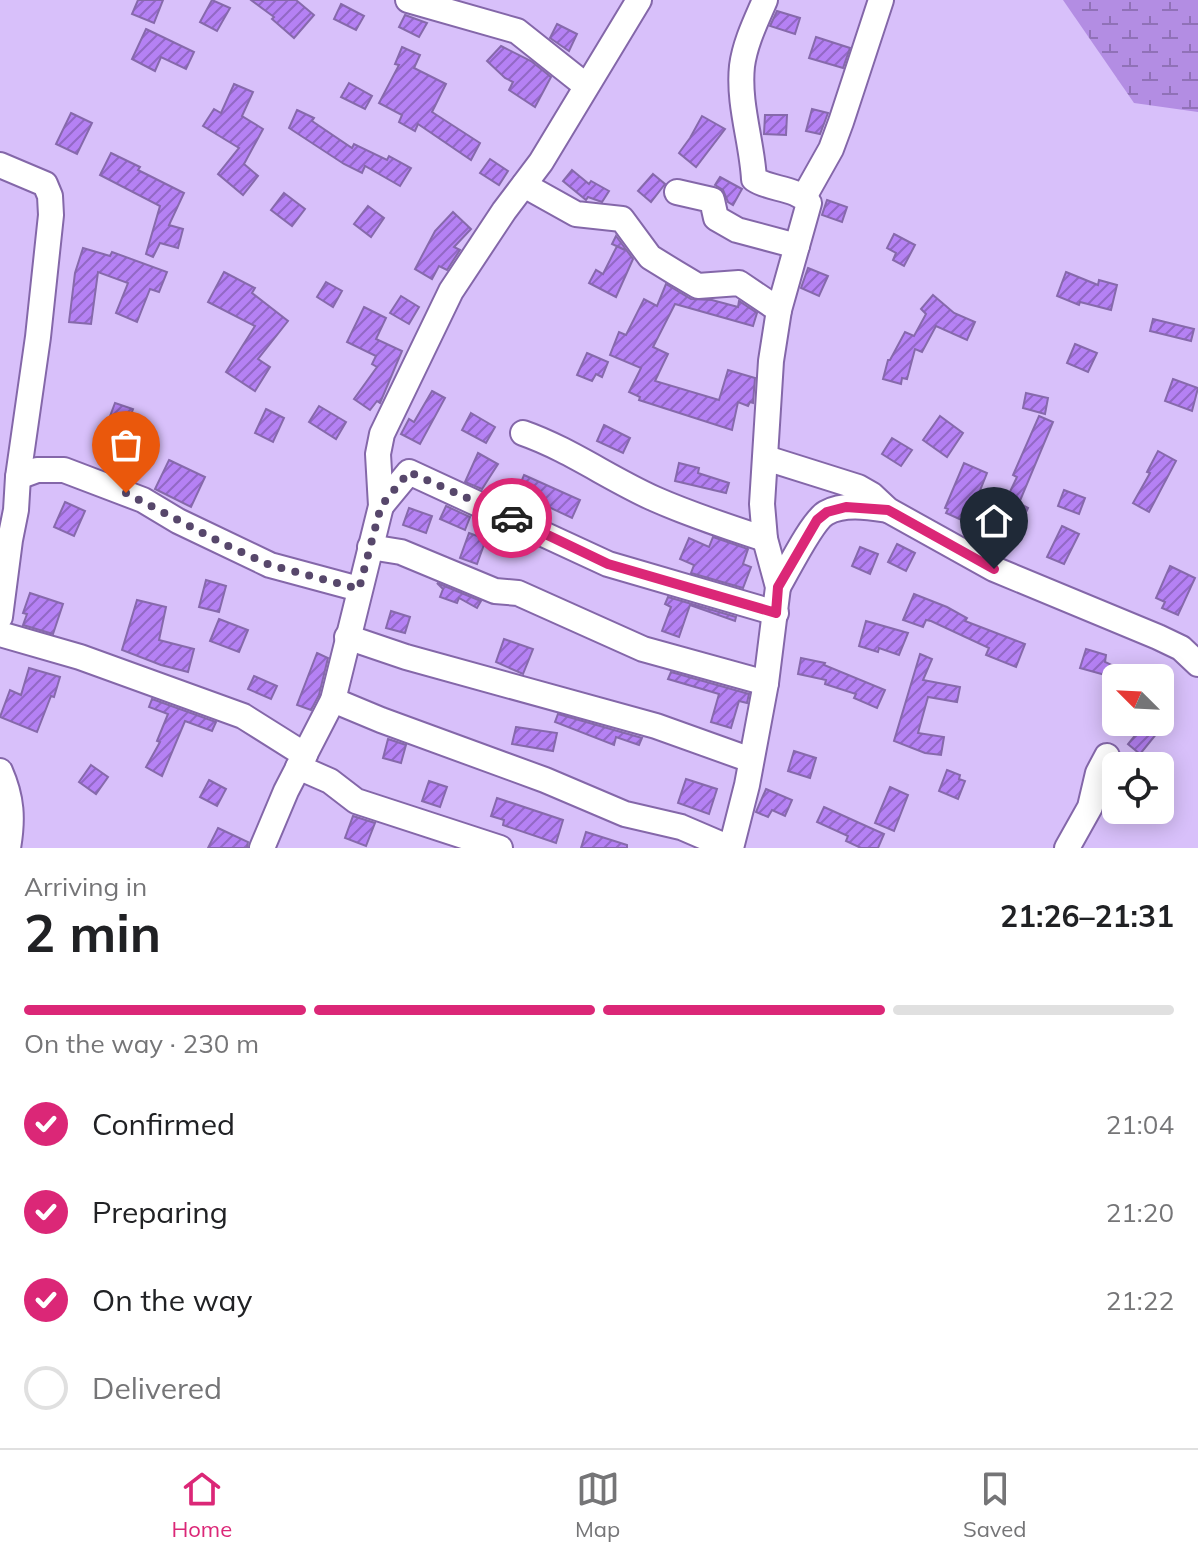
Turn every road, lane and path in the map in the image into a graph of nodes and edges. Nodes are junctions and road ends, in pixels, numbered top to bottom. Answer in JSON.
{"nodes":[{"id":1,"x":408,"y":0,"type":"edge"},
{"id":2,"x":639,"y":0,"type":"edge"},
{"id":3,"x":765,"y":0,"type":"edge"},
{"id":4,"x":881,"y":0,"type":"edge"},
{"id":5,"x":585,"y":85,"type":"junction"},
{"id":6,"x":0,"y":165,"type":"edge"},
{"id":7,"x":524,"y":185,"type":"junction"},
{"id":8,"x":677,"y":192,"type":"dead end"},
{"id":9,"x":804,"y":197,"type":"junction"},
{"id":10,"x":797,"y":246,"type":"junction"},
{"id":11,"x":779,"y":310,"type":"junction"},
{"id":12,"x":523,"y":433,"type":"dead end"},
{"id":13,"x":379,"y":449,"type":"junction"},
{"id":14,"x":766,"y":458,"type":"junction"},
{"id":15,"x":409,"y":472,"type":"junction"},
{"id":16,"x":18,"y":477,"type":"junction"},
{"id":17,"x":381,"y":506,"type":"junction"},
{"id":18,"x":888,"y":510,"type":"junction"},
{"id":19,"x":765,"y":539,"type":"junction"},
{"id":20,"x":370,"y":547,"type":"junction"},
{"id":21,"x":778,"y":587,"type":"junction"},
{"id":22,"x":359,"y":589,"type":"junction"},
{"id":23,"x":2,"y":591,"type":"edge"},
{"id":24,"x":776,"y":613,"type":"junction"},
{"id":25,"x":0,"y":617,"type":"edge"},
{"id":26,"x":0,"y":634,"type":"edge"},
{"id":27,"x":347,"y":637,"type":"junction"},
{"id":28,"x":1198,"y":664,"type":"edge"},
{"id":29,"x":766,"y":683,"type":"junction"},
{"id":30,"x":333,"y":700,"type":"junction"},
{"id":31,"x":751,"y":760,"type":"junction"},
{"id":32,"x":301,"y":761,"type":"junction"},
{"id":33,"x":1102,"y":765,"type":"edge"},
{"id":34,"x":0,"y":772,"type":"edge"},
{"id":35,"x":8,"y":848,"type":"edge"},
{"id":36,"x":262,"y":848,"type":"edge"},
{"id":37,"x":500,"y":848,"type":"edge"},
{"id":38,"x":730,"y":848,"type":"edge"},
{"id":39,"x":1067,"y":848,"type":"edge"}],
"edges":[{"from":1,"to":5,"type":"street"},
{"from":2,"to":5,"type":"street"},
{"from":3,"to":9,"type":"street"},
{"from":4,"to":9,"type":"street"},
{"from":5,"to":7,"type":"street"},
{"from":6,"to":16,"type":"street"},
{"from":7,"to":11,"type":"street"},
{"from":7,"to":13,"type":"street"},
{"from":8,"to":10,"type":"street"},
{"from":9,"to":10,"type":"street"},
{"from":10,"to":11,"type":"street"},
{"from":11,"to":14,"type":"street"},
{"from":12,"to":19,"type":"street"},
{"from":13,"to":15,"type":"street"},
{"from":13,"to":17,"type":"street"},
{"from":14,"to":18,"type":"street"},
{"from":14,"to":19,"type":"street"},
{"from":15,"to":17,"type":"street"},
{"from":15,"to":24,"type":"street"},
{"from":16,"to":22,"type":"street"},
{"from":16,"to":23,"type":"street"},
{"from":17,"to":20,"type":"street"},
{"from":18,"to":21,"type":"street"},
{"from":18,"to":28,"type":"street"},
{"from":19,"to":21,"type":"street"},
{"from":20,"to":22,"type":"street"},
{"from":20,"to":29,"type":"street"},
{"from":21,"to":24,"type":"street"},
{"from":22,"to":27,"type":"street"},
{"from":23,"to":25,"type":"street"},
{"from":24,"to":29,"type":"street"},
{"from":26,"to":32,"type":"street"},
{"from":27,"to":30,"type":"street"},
{"from":27,"to":31,"type":"street"},
{"from":29,"to":31,"type":"street"},
{"from":30,"to":32,"type":"street"},
{"from":30,"to":38,"type":"street"},
{"from":31,"to":38,"type":"street"},
{"from":32,"to":36,"type":"street"},
{"from":32,"to":37,"type":"street"},
{"from":33,"to":39,"type":"street"},
{"from":34,"to":35,"type":"street"}]}
